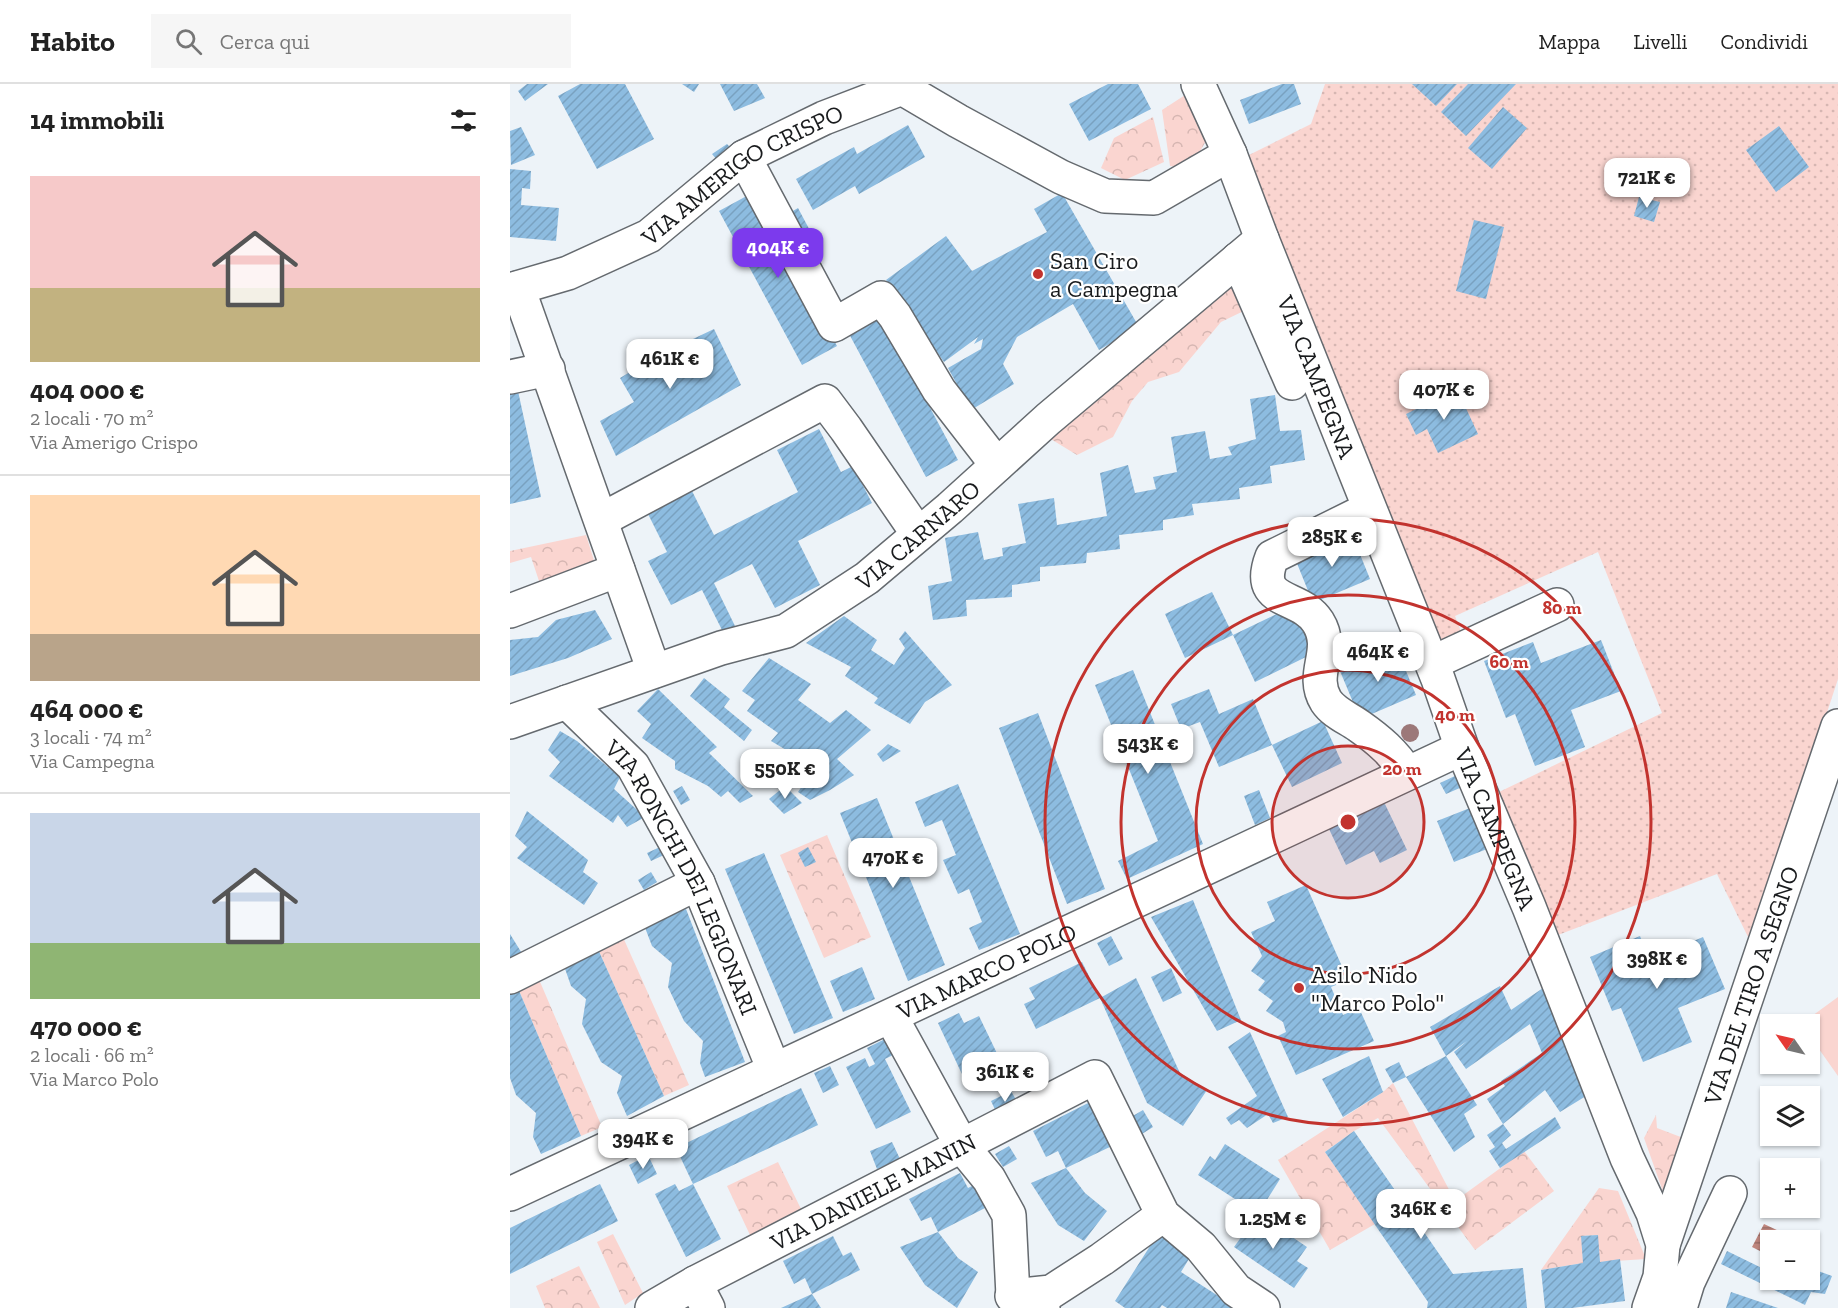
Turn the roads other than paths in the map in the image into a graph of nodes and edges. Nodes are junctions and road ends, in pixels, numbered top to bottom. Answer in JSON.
{"nodes":[{"id":1,"x":1200,"y":85,"type":"edge"},
{"id":2,"x":1230,"y":154,"type":"junction"},
{"id":3,"x":744,"y":157,"type":"junction"},
{"id":4,"x":1250,"y":249,"type":"junction"},
{"id":5,"x":514,"y":289,"type":"edge"},
{"id":6,"x":548,"y":369,"type":"junction"},
{"id":7,"x":510,"y":377,"type":"edge"},
{"id":8,"x":1292,"y":383,"type":"dead end"},
{"id":9,"x":997,"y":465,"type":"junction"},
{"id":10,"x":1369,"y":509,"type":"junction"},
{"id":11,"x":601,"y":520,"type":"junction"},
{"id":12,"x":918,"y":534,"type":"junction"},
{"id":13,"x":618,"y":570,"type":"junction"},
{"id":14,"x":1557,"y":605,"type":"dead end"},
{"id":15,"x":510,"y":611,"type":"edge"},
{"id":16,"x":1432,"y":663,"type":"junction"},
{"id":17,"x":654,"y":671,"type":"junction"},
{"id":18,"x":567,"y":702,"type":"junction"},
{"id":19,"x":510,"y":722,"type":"edge"},
{"id":20,"x":1838,"y":726,"type":"edge"},
{"id":21,"x":1462,"y":748,"type":"junction"},
{"id":22,"x":1407,"y":773,"type":"junction"},
{"id":23,"x":698,"y":883,"type":"junction"},
{"id":24,"x":510,"y":977,"type":"edge"},
{"id":25,"x":891,"y":1017,"type":"junction"},
{"id":26,"x":774,"y":1070,"type":"junction"},
{"id":27,"x":962,"y":1146,"type":"junction"},
{"id":28,"x":1730,"y":1193,"type":"dead end"},
{"id":29,"x":510,"y":1194,"type":"edge"},
{"id":30,"x":1163,"y":1215,"type":"junction"},
{"id":31,"x":1663,"y":1245,"type":"junction"},
{"id":32,"x":702,"y":1296,"type":"edge"},
{"id":33,"x":1008,"y":1302,"type":"edge"},
{"id":34,"x":652,"y":1308,"type":"edge"},
{"id":35,"x":1043,"y":1308,"type":"edge"},
{"id":36,"x":1263,"y":1308,"type":"edge"},
{"id":37,"x":1649,"y":1308,"type":"edge"},
{"id":38,"x":1680,"y":1308,"type":"edge"}],
"edges":[{"from":1,"to":2,"type":"street","name":"VIA CAMPEGNA"},
{"from":2,"to":3,"type":"street","name":"VIA AMERIGO CRISPO"},
{"from":2,"to":4,"type":"street","name":"VIA CAMPEGNA"},
{"from":3,"to":5,"type":"street","name":"VIA AMERIGO CRISPO"},
{"from":3,"to":9,"type":"street"},
{"from":4,"to":8,"type":"street"},
{"from":4,"to":9,"type":"street","name":"VIA CARNARO"},
{"from":4,"to":10,"type":"street","name":"VIA CAMPEGNA"},
{"from":5,"to":6,"type":"street"},
{"from":6,"to":7,"type":"street"},
{"from":6,"to":11,"type":"street"},
{"from":9,"to":12,"type":"street","name":"VIA CARNARO"},
{"from":10,"to":16,"type":"street","name":"VIA CAMPEGNA"},
{"from":10,"to":22,"type":"street"},
{"from":11,"to":12,"type":"street"},
{"from":11,"to":13,"type":"street"},
{"from":12,"to":17,"type":"street","name":"VIA CARNARO"},
{"from":13,"to":15,"type":"street"},
{"from":13,"to":17,"type":"street"},
{"from":14,"to":16,"type":"street"},
{"from":16,"to":21,"type":"street","name":"VIA CAMPEGNA"},
{"from":17,"to":18,"type":"street","name":"VIA CARNARO"},
{"from":18,"to":19,"type":"street","name":"VIA CARNARO"},
{"from":18,"to":23,"type":"street","name":"VIA RONCHI DEI LEGIONARI"},
{"from":20,"to":31,"type":"street","name":"VIA DEL TIRO A SEGNO"},
{"from":21,"to":22,"type":"street","name":"VIA MARCO POLO"},
{"from":21,"to":31,"type":"street","name":"VIA CAMPEGNA"},
{"from":22,"to":25,"type":"street","name":"VIA MARCO POLO"},
{"from":23,"to":24,"type":"street"},
{"from":23,"to":26,"type":"street","name":"VIA RONCHI DEI LEGIONARI"},
{"from":25,"to":26,"type":"street","name":"VIA MARCO POLO"},
{"from":25,"to":27,"type":"street"},
{"from":26,"to":29,"type":"street","name":"VIA MARCO POLO"},
{"from":27,"to":30,"type":"street","name":"VIA DANIELE MANIN"},
{"from":27,"to":32,"type":"street","name":"VIA DANIELE MANIN"},
{"from":27,"to":33,"type":"street"},
{"from":28,"to":38,"type":"street"},
{"from":30,"to":33,"type":"street"},
{"from":30,"to":36,"type":"street"},
{"from":31,"to":37,"type":"street","name":"VIA CAMPEGNA"},
{"from":32,"to":34,"type":"street","name":"VIA DANIELE MANIN"},
{"from":33,"to":35,"type":"street"}]}
